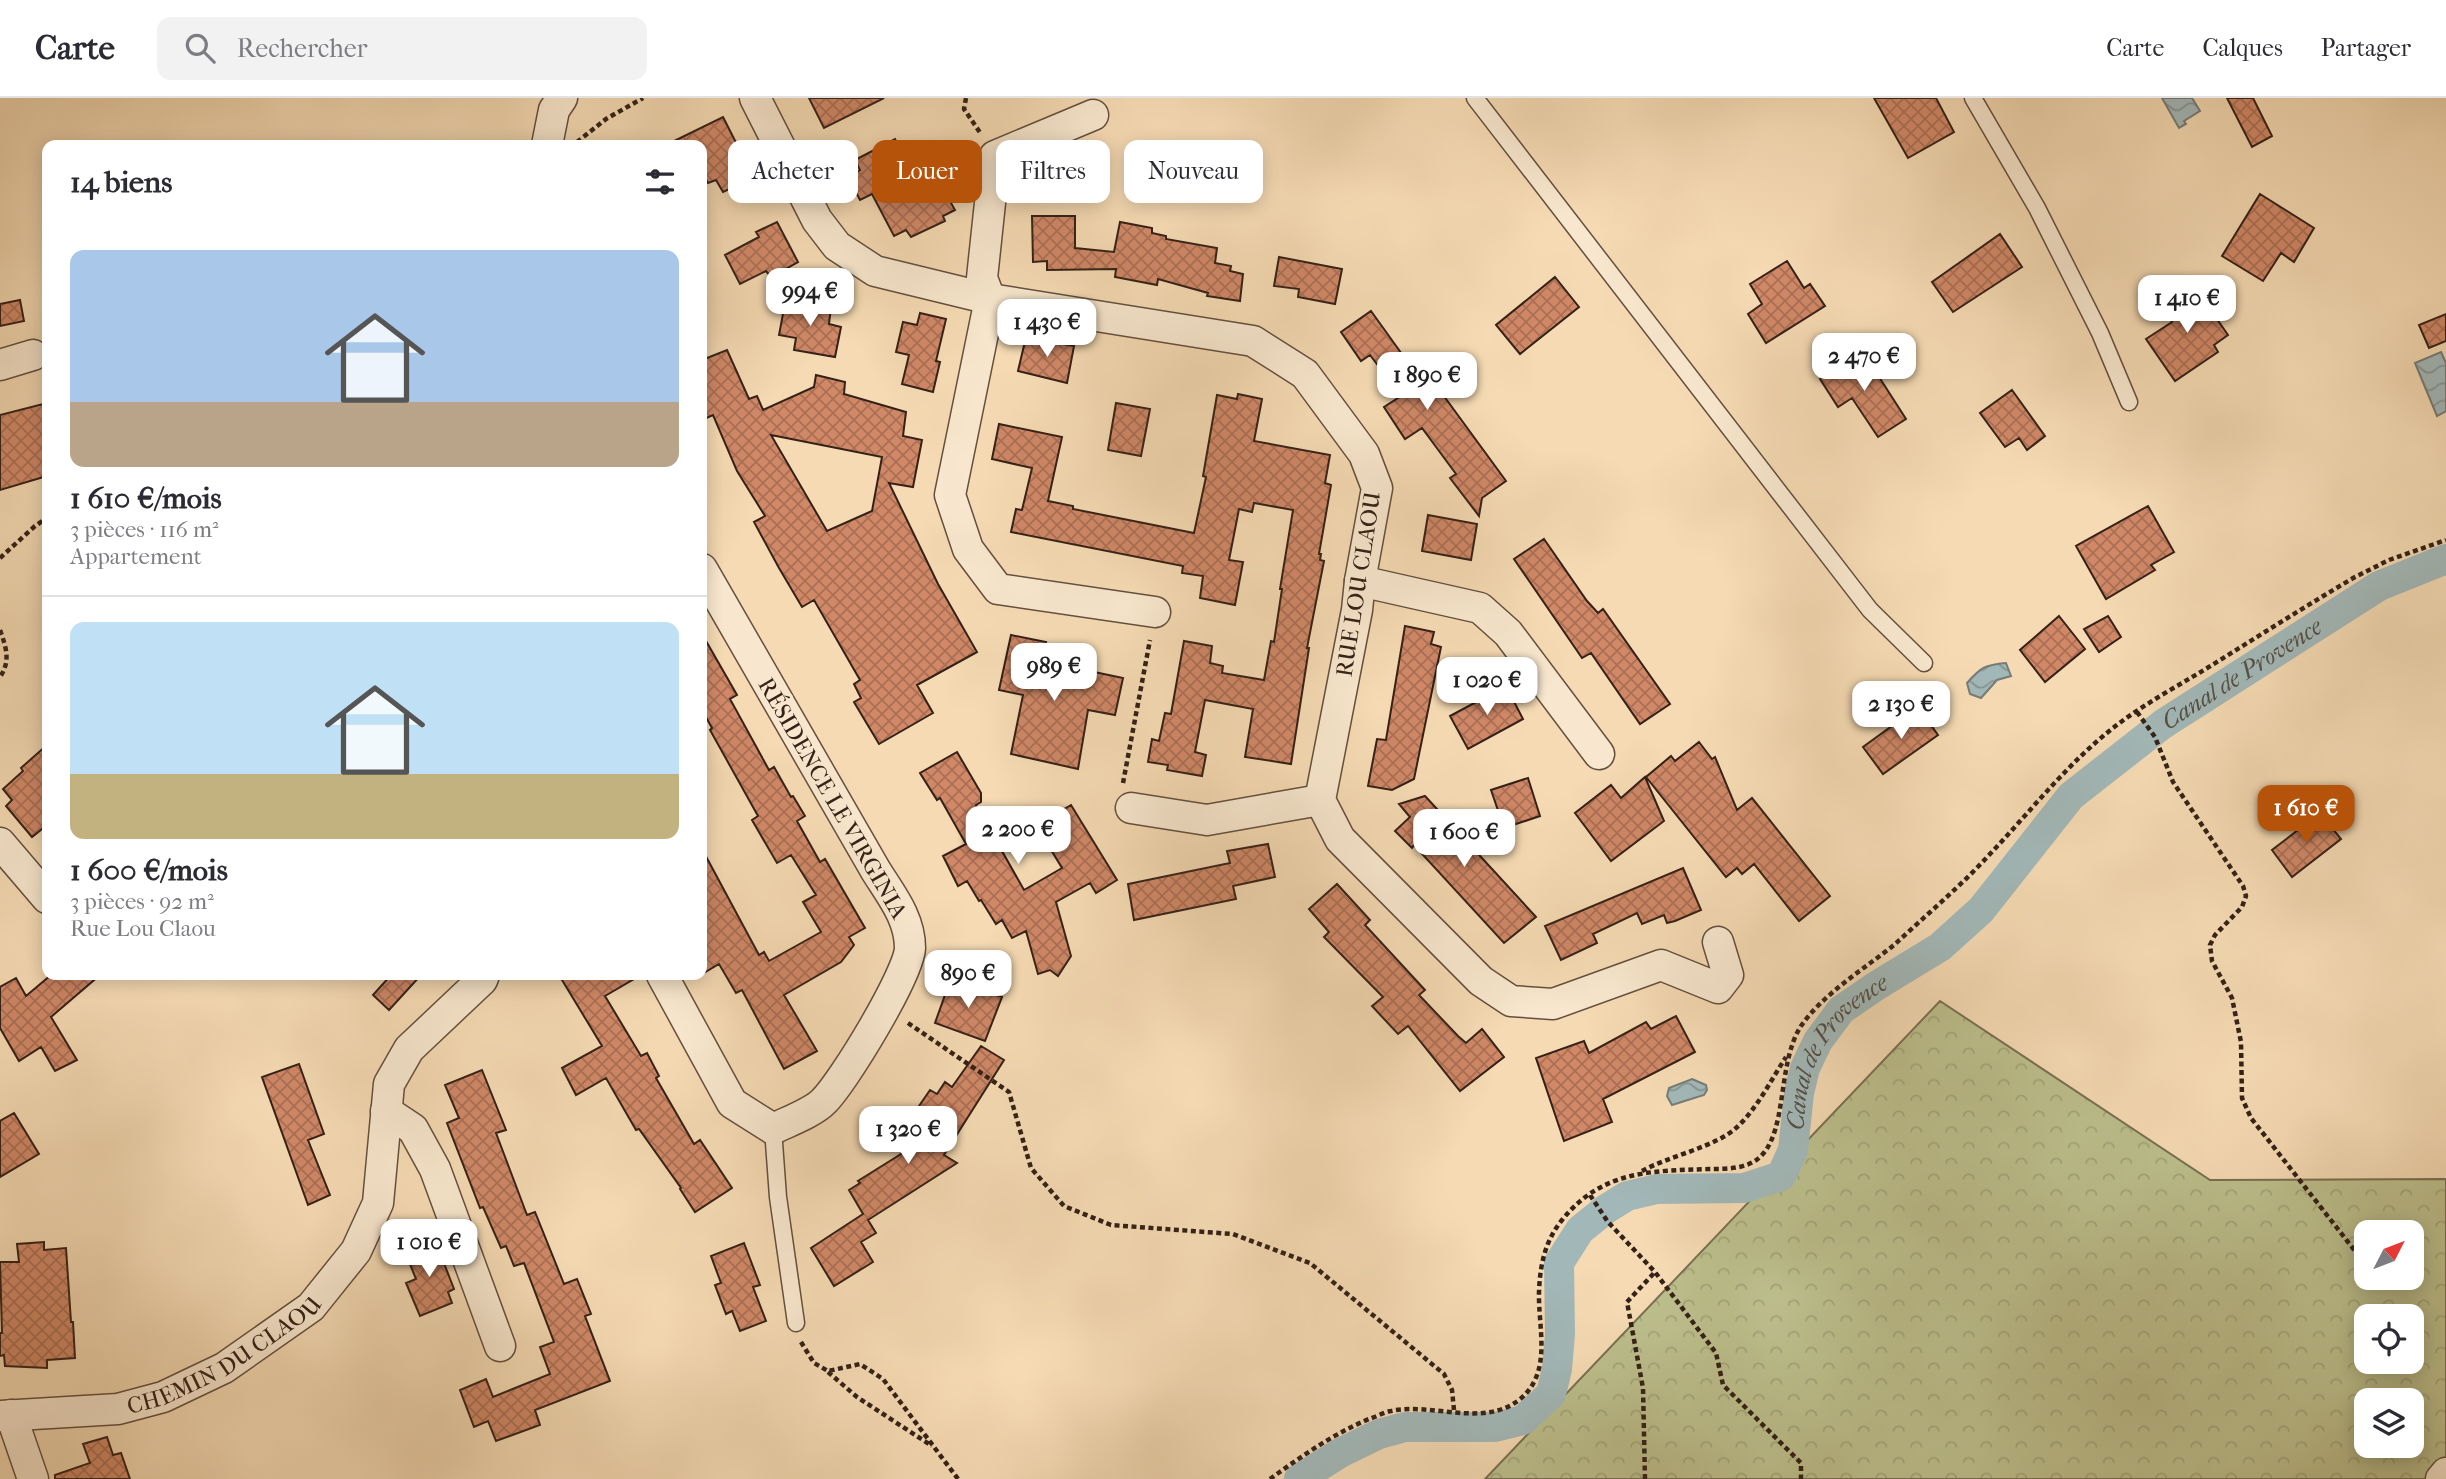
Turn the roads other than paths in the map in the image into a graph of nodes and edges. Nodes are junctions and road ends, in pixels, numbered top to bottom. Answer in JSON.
{"nodes":[{"id":1,"x":562,"y":98,"type":"edge"},
{"id":2,"x":755,"y":98,"type":"edge"},
{"id":3,"x":1475,"y":98,"type":"edge"},
{"id":4,"x":1973,"y":98,"type":"edge"},
{"id":5,"x":1093,"y":115,"type":"dead end"},
{"id":6,"x":548,"y":140,"type":"edge"},
{"id":7,"x":990,"y":299,"type":"junction"},
{"id":8,"x":33,"y":355,"type":"dead end"},
{"id":9,"x":0,"y":365,"type":"edge"},
{"id":10,"x":2129,"y":402,"type":"dead end"},
{"id":11,"x":707,"y":578,"type":"edge"},
{"id":12,"x":1360,"y":581,"type":"junction"},
{"id":13,"x":1155,"y":612,"type":"road end"},
{"id":14,"x":1924,"y":663,"type":"dead end"},
{"id":15,"x":1599,"y":754,"type":"dead end"},
{"id":16,"x":1320,"y":800,"type":"junction"},
{"id":17,"x":1131,"y":808,"type":"road end"},
{"id":18,"x":0,"y":843,"type":"edge"},
{"id":19,"x":42,"y":906,"type":"edge"},
{"id":20,"x":1718,"y":942,"type":"dead end"},
{"id":21,"x":482,"y":980,"type":"edge"},
{"id":22,"x":665,"y":980,"type":"edge"},
{"id":23,"x":386,"y":1111,"type":"junction"},
{"id":24,"x":773,"y":1129,"type":"junction"},
{"id":25,"x":796,"y":1323,"type":"road end"},
{"id":26,"x":500,"y":1346,"type":"dead end"},
{"id":27,"x":5,"y":1416,"type":"edge"},
{"id":28,"x":2446,"y":1473,"type":"edge"},
{"id":29,"x":33,"y":1479,"type":"edge"},
{"id":30,"x":2441,"y":1479,"type":"edge"}],
"edges":[{"from":1,"to":6,"type":"street"},
{"from":2,"to":7,"type":"street","name":"RUE LOU CLAOU"},
{"from":3,"to":14,"type":"lane"},
{"from":4,"to":10,"type":"lane"},
{"from":5,"to":7,"type":"street"},
{"from":7,"to":12,"type":"street","name":"RUE LOU CLAOU"},
{"from":7,"to":13,"type":"street"},
{"from":8,"to":9,"type":"street"},
{"from":11,"to":24,"type":"street","name":"RÉSIDENCE LE VIRGINIA"},
{"from":12,"to":15,"type":"street"},
{"from":12,"to":16,"type":"street","name":"RUE LOU CLAOU"},
{"from":16,"to":17,"type":"street"},
{"from":16,"to":20,"type":"street"},
{"from":18,"to":19,"type":"street"},
{"from":21,"to":23,"type":"street","name":"CHEMIN DU CLAOU"},
{"from":22,"to":24,"type":"street"},
{"from":23,"to":26,"type":"street"},
{"from":23,"to":27,"type":"street","name":"CHEMIN DU CLAOU"},
{"from":24,"to":25,"type":"lane"},
{"from":27,"to":29,"type":"street"},
{"from":28,"to":30,"type":"street"}]}
